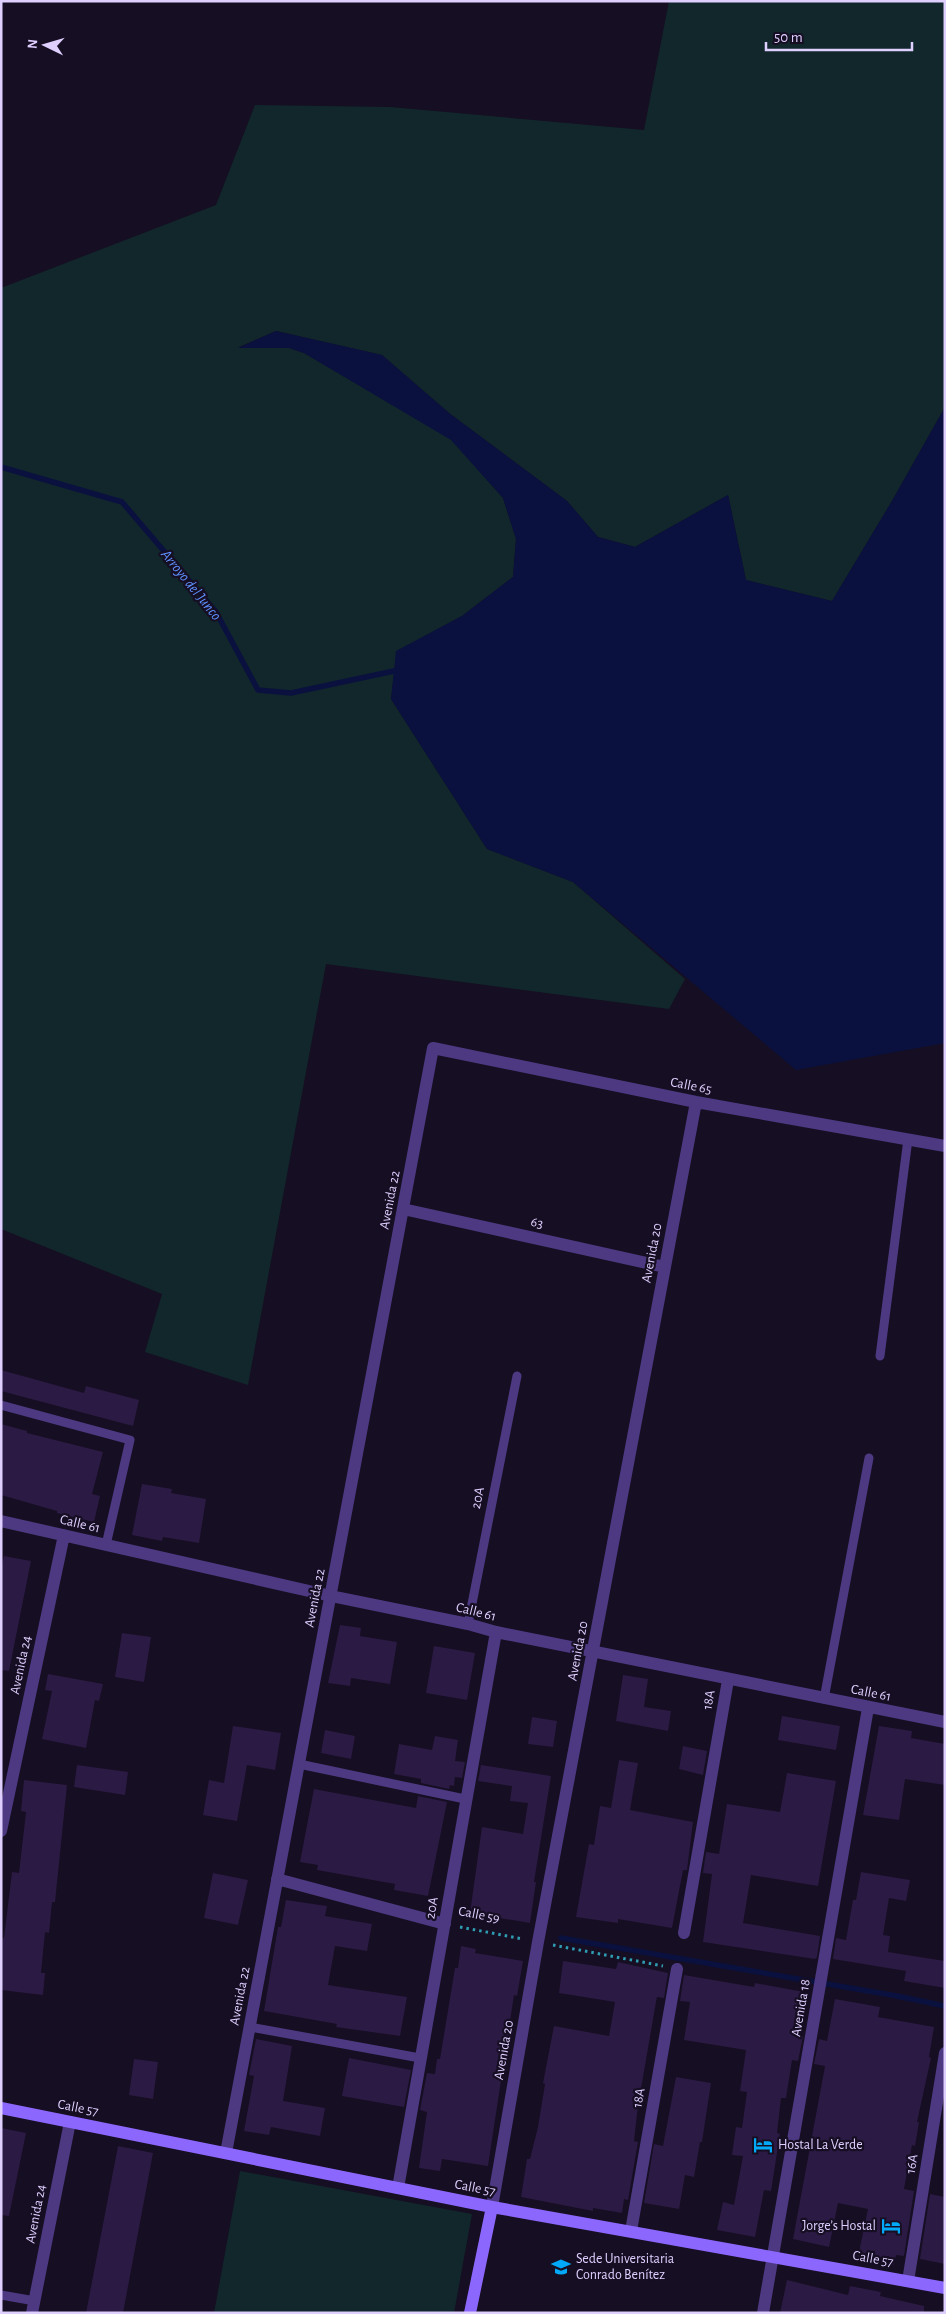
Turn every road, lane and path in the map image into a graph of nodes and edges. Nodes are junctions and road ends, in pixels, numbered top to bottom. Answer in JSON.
{"nodes":[{"id":1,"x":433,"y":1048,"type":"joint"},
{"id":2,"x":696,"y":1102,"type":"junction"},
{"id":3,"x":908,"y":1138,"type":"junction"},
{"id":4,"x":945,"y":1146,"type":"edge"},
{"id":5,"x":403,"y":1209,"type":"junction"},
{"id":6,"x":665,"y":1267,"type":"junction"},
{"id":7,"x":880,"y":1356,"type":"dead end"},
{"id":8,"x":517,"y":1376,"type":"dead end"},
{"id":9,"x":1,"y":1405,"type":"edge"},
{"id":10,"x":869,"y":1458,"type":"dead end"},
{"id":11,"x":1,"y":1521,"type":"edge"},
{"id":12,"x":64,"y":1535,"type":"junction"},
{"id":13,"x":106,"y":1545,"type":"junction"},
{"id":14,"x":331,"y":1596,"type":"junction"},
{"id":15,"x":468,"y":1624,"type":"junction"},
{"id":16,"x":496,"y":1632,"type":"junction"},
{"id":17,"x":593,"y":1652,"type":"junction"},
{"id":18,"x":728,"y":1680,"type":"junction"},
{"id":19,"x":824,"y":1699,"type":"junction"},
{"id":20,"x":868,"y":1708,"type":"junction"},
{"id":21,"x":945,"y":1722,"type":"edge"},
{"id":22,"x":299,"y":1764,"type":"junction"},
{"id":23,"x":465,"y":1799,"type":"junction"},
{"id":24,"x":2,"y":1827,"type":"edge"},
{"id":25,"x":277,"y":1879,"type":"junction"},
{"id":26,"x":445,"y":1924,"type":"junction"},
{"id":27,"x":684,"y":1932,"type":"dead end"},
{"id":28,"x":538,"y":1942,"type":"junction"},
{"id":29,"x":677,"y":1969,"type":"joint"},
{"id":30,"x":250,"y":2027,"type":"junction"},
{"id":31,"x":945,"y":2053,"type":"edge"},
{"id":32,"x":420,"y":2058,"type":"junction"},
{"id":33,"x":1,"y":2108,"type":"edge"},
{"id":34,"x":70,"y":2122,"type":"junction"},
{"id":35,"x":226,"y":2153,"type":"junction"},
{"id":36,"x":398,"y":2188,"type":"junction"},
{"id":37,"x":492,"y":2206,"type":"junction"},
{"id":38,"x":631,"y":2231,"type":"junction"},
{"id":39,"x":772,"y":2257,"type":"junction"},
{"id":40,"x":908,"y":2281,"type":"junction"},
{"id":41,"x":945,"y":2288,"type":"edge"},
{"id":42,"x":1,"y":2295,"type":"edge"},
{"id":43,"x":33,"y":2307,"type":"edge"},
{"id":44,"x":470,"y":2313,"type":"edge"},
{"id":45,"x":763,"y":2313,"type":"edge"}],
"edges":[{"from":1,"to":2,"type":"street","name":"Calle 65"},
{"from":1,"to":5,"type":"street","name":"Avenida 22"},
{"from":2,"to":3,"type":"street","name":"Calle 65"},
{"from":2,"to":6,"type":"street","name":"Avenida 20"},
{"from":3,"to":4,"type":"street","name":"Calle 65"},
{"from":3,"to":7,"type":"lane"},
{"from":5,"to":6,"type":"street","name":"63"},
{"from":5,"to":14,"type":"street","name":"Avenida 22"},
{"from":6,"to":17,"type":"street","name":"Avenida 20"},
{"from":8,"to":15,"type":"lane","name":"20A"},
{"from":9,"to":13,"type":"lane"},
{"from":10,"to":19,"type":"lane"},
{"from":11,"to":12,"type":"street","name":"Calle 61"},
{"from":12,"to":13,"type":"street","name":"Calle 61"},
{"from":12,"to":24,"type":"street","name":"Avenida 24"},
{"from":13,"to":14,"type":"street","name":"Calle 61"},
{"from":14,"to":15,"type":"street","name":"Calle 61"},
{"from":14,"to":22,"type":"street","name":"Avenida 22"},
{"from":15,"to":16,"type":"street","name":"Calle 61"},
{"from":16,"to":17,"type":"street","name":"Calle 61"},
{"from":16,"to":23,"type":"street","name":"20A"},
{"from":17,"to":18,"type":"street","name":"Calle 61"},
{"from":17,"to":28,"type":"street","name":"Avenida 20"},
{"from":18,"to":19,"type":"street","name":"Calle 61"},
{"from":18,"to":27,"type":"street","name":"18A"},
{"from":19,"to":20,"type":"street","name":"Calle 61"},
{"from":20,"to":21,"type":"street","name":"Calle 61"},
{"from":20,"to":39,"type":"street","name":"Avenida 18"},
{"from":22,"to":23,"type":"lane"},
{"from":22,"to":25,"type":"street","name":"Avenida 22"},
{"from":23,"to":26,"type":"street","name":"20A"},
{"from":25,"to":26,"type":"street","name":"Calle 59"},
{"from":25,"to":30,"type":"street","name":"Avenida 22"},
{"from":26,"to":28,"type":"path","name":"Calle 59"},
{"from":26,"to":32,"type":"street","name":"20A"},
{"from":28,"to":29,"type":"path","name":"Calle 59"},
{"from":28,"to":37,"type":"street","name":"Avenida 20"},
{"from":29,"to":38,"type":"street","name":"18A"},
{"from":30,"to":32,"type":"lane"},
{"from":30,"to":35,"type":"street","name":"Avenida 22"},
{"from":31,"to":40,"type":"street","name":"16A"},
{"from":32,"to":36,"type":"street","name":"20A"},
{"from":33,"to":34,"type":"street","name":"Calle 57"},
{"from":34,"to":35,"type":"street","name":"Calle 57"},
{"from":34,"to":43,"type":"street","name":"Avenida 24"},
{"from":35,"to":36,"type":"street","name":"Calle 57"},
{"from":36,"to":37,"type":"street","name":"Calle 57"},
{"from":37,"to":38,"type":"street","name":"Calle 57"},
{"from":37,"to":44,"type":"street"},
{"from":38,"to":39,"type":"street","name":"Calle 57"},
{"from":39,"to":40,"type":"street","name":"Calle 57"},
{"from":39,"to":45,"type":"street","name":"Avenida 18"},
{"from":40,"to":41,"type":"street","name":"Calle 57"},
{"from":42,"to":43,"type":"lane"}]}
